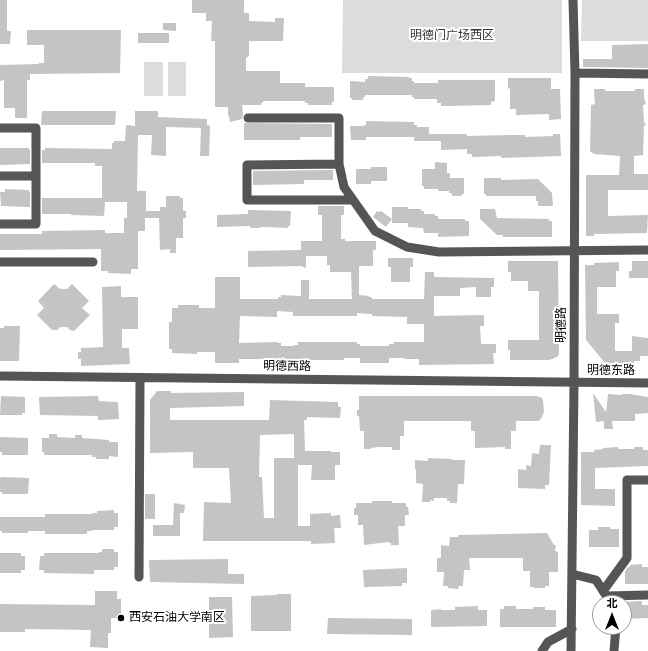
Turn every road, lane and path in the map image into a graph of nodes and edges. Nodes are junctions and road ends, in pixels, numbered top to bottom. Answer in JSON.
{"nodes":[{"id":1,"x":573,"y":0,"type":"edge"},
{"id":2,"x":575,"y":73,"type":"junction"},
{"id":3,"x":648,"y":74,"type":"edge"},
{"id":4,"x":248,"y":118,"type":"dead end"},
{"id":5,"x":0,"y":128,"type":"edge"},
{"id":6,"x":339,"y":164,"type":"junction"},
{"id":7,"x":0,"y":176,"type":"edge"},
{"id":8,"x":36,"y":176,"type":"junction"},
{"id":9,"x":352,"y":200,"type":"junction"},
{"id":10,"x":0,"y":224,"type":"edge"},
{"id":11,"x":648,"y":250,"type":"edge"},
{"id":12,"x":574,"y":251,"type":"junction"},
{"id":13,"x":0,"y":262,"type":"edge"},
{"id":14,"x":93,"y":262,"type":"dead end"},
{"id":15,"x":0,"y":376,"type":"edge"},
{"id":16,"x":140,"y":378,"type":"junction"},
{"id":17,"x":574,"y":383,"type":"junction"},
{"id":18,"x":648,"y":383,"type":"edge"},
{"id":19,"x":648,"y":480,"type":"edge"},
{"id":20,"x":572,"y":574,"type":"junction"},
{"id":21,"x":139,"y":577,"type":"dead end"},
{"id":22,"x":605,"y":595,"type":"edge"},
{"id":23,"x":607,"y":595,"type":"edge"},
{"id":24,"x":632,"y":596,"type":"edge"},
{"id":25,"x":648,"y":596,"type":"edge"},
{"id":26,"x":572,"y":629,"type":"junction"},
{"id":27,"x":615,"y":635,"type":"edge"},
{"id":28,"x":542,"y":651,"type":"edge"},
{"id":29,"x":571,"y":651,"type":"edge"},
{"id":30,"x":614,"y":651,"type":"edge"}],
"edges":[{"from":1,"to":2,"type":"street","name":"明德路"},
{"from":2,"to":3,"type":"street"},
{"from":2,"to":12,"type":"street","name":"明德路"},
{"from":4,"to":6,"type":"street"},
{"from":5,"to":8,"type":"street"},
{"from":6,"to":9,"type":"street"},
{"from":6,"to":9,"type":"street"},
{"from":7,"to":8,"type":"street"},
{"from":8,"to":10,"type":"street"},
{"from":9,"to":12,"type":"street"},
{"from":11,"to":12,"type":"street"},
{"from":12,"to":17,"type":"street","name":"明德路"},
{"from":13,"to":14,"type":"street"},
{"from":15,"to":16,"type":"street","name":"明德西路"},
{"from":16,"to":17,"type":"street","name":"明德西路"},
{"from":16,"to":21,"type":"street"},
{"from":17,"to":18,"type":"street","name":"明德东路"},
{"from":17,"to":20,"type":"street","name":"明德路"},
{"from":19,"to":23,"type":"street"},
{"from":20,"to":22,"type":"street"},
{"from":20,"to":26,"type":"street","name":"明德路"},
{"from":24,"to":25,"type":"street"},
{"from":26,"to":28,"type":"street"},
{"from":26,"to":29,"type":"street","name":"明德路"},
{"from":27,"to":30,"type":"street"}]}
